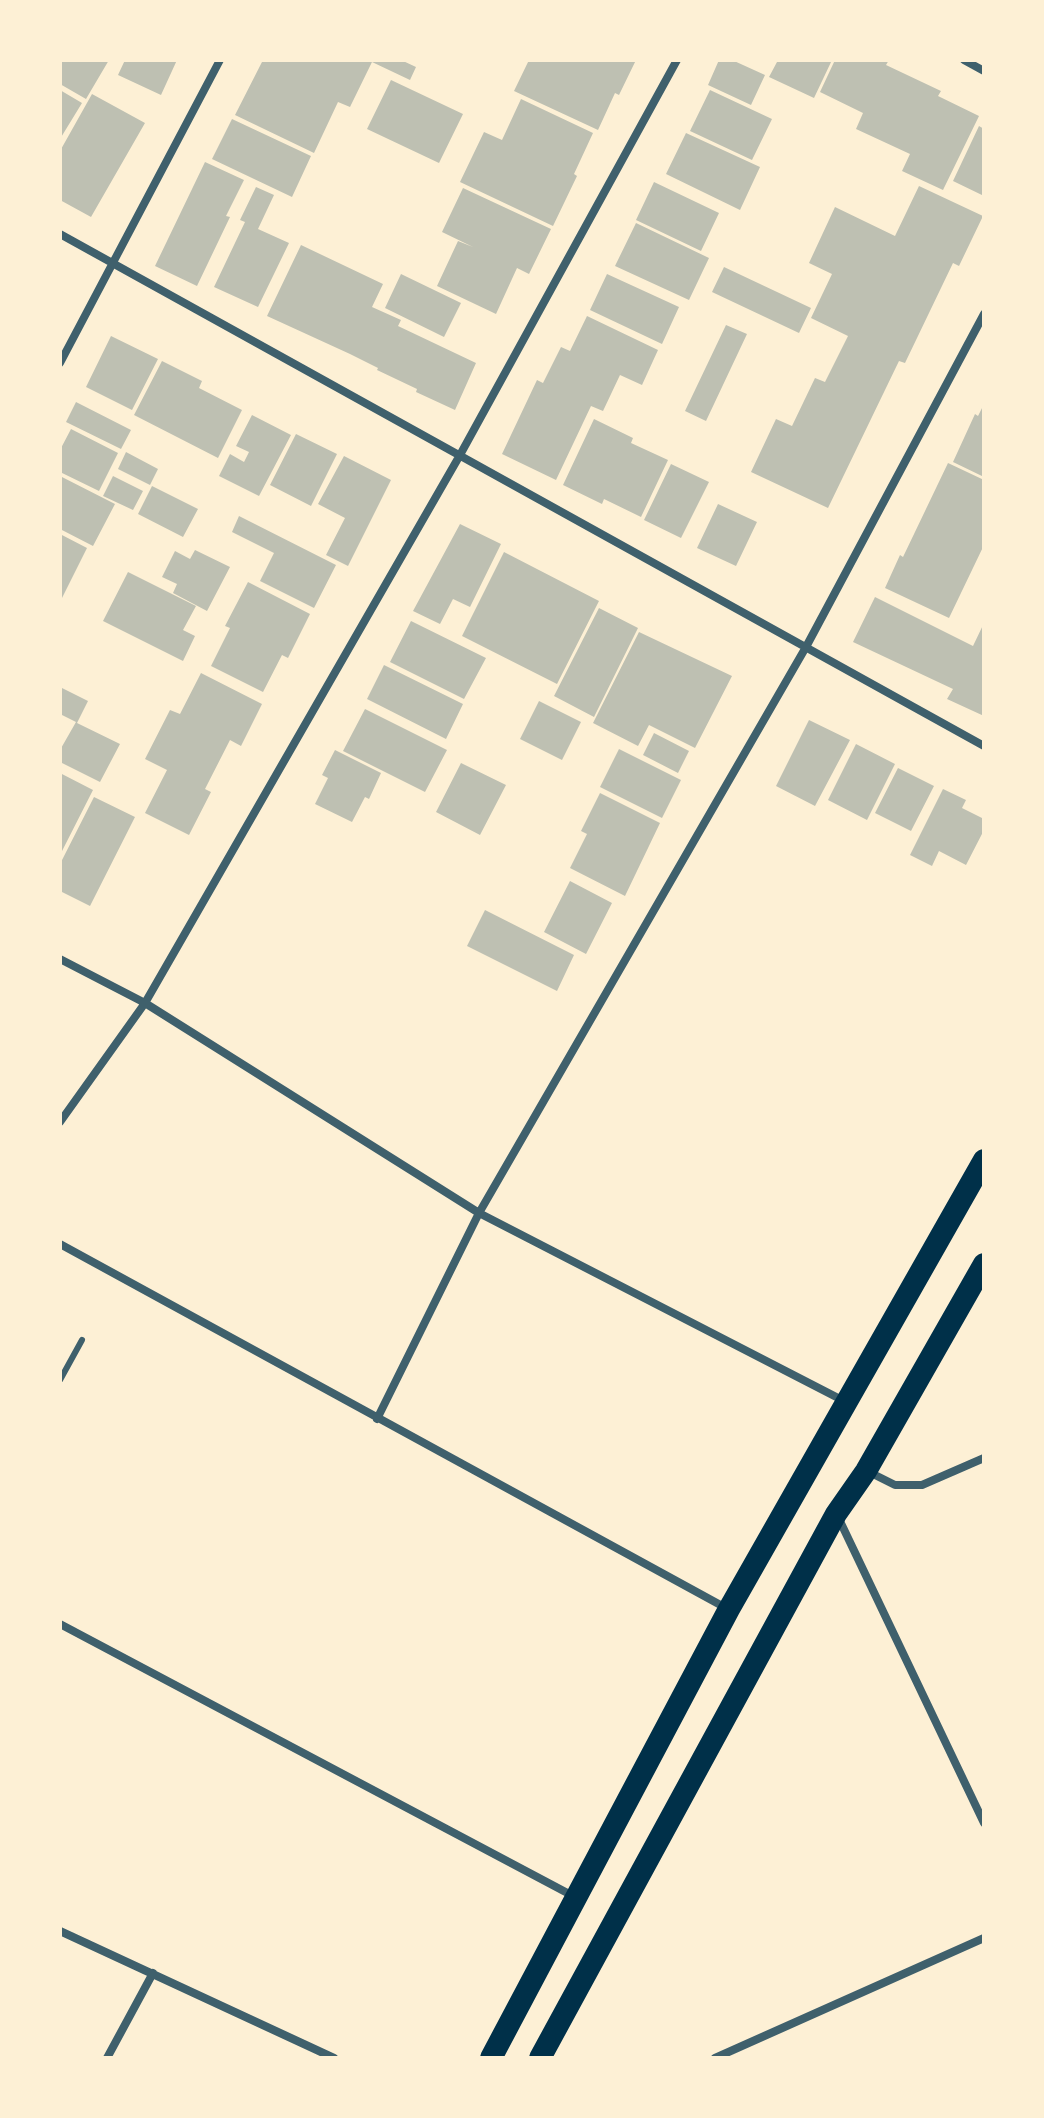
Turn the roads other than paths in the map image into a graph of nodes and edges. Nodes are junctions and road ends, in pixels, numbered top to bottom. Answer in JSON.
{"nodes":[{"id":1,"x":220,"y":60,"type":"edge"},
{"id":2,"x":677,"y":60,"type":"edge"},
{"id":3,"x":964,"y":60,"type":"edge"},
{"id":4,"x":984,"y":71,"type":"edge"},
{"id":5,"x":60,"y":234,"type":"edge"},
{"id":6,"x":112,"y":263,"type":"junction"},
{"id":7,"x":984,"y":314,"type":"edge"},
{"id":8,"x":60,"y":363,"type":"edge"},
{"id":9,"x":460,"y":455,"type":"junction"},
{"id":10,"x":806,"y":647,"type":"junction"},
{"id":11,"x":984,"y":746,"type":"edge"},
{"id":12,"x":60,"y":959,"type":"edge"},
{"id":13,"x":145,"y":1003,"type":"junction"},
{"id":14,"x":60,"y":1122,"type":"edge"},
{"id":15,"x":984,"y":1160,"type":"edge"},
{"id":16,"x":479,"y":1213,"type":"junction"},
{"id":17,"x":60,"y":1244,"type":"edge"},
{"id":18,"x":984,"y":1264,"type":"edge"},
{"id":19,"x":82,"y":1340,"type":"dead end"},
{"id":20,"x":60,"y":1380,"type":"edge"},
{"id":21,"x":847,"y":1402,"type":"junction"},
{"id":22,"x":377,"y":1419,"type":"junction"},
{"id":23,"x":984,"y":1458,"type":"edge"},
{"id":24,"x":866,"y":1471,"type":"junction"},
{"id":25,"x":836,"y":1514,"type":"junction"},
{"id":26,"x":729,"y":1609,"type":"junction"},
{"id":27,"x":60,"y":1624,"type":"edge"},
{"id":28,"x":984,"y":1823,"type":"edge"},
{"id":29,"x":577,"y":1898,"type":"junction"},
{"id":30,"x":60,"y":1931,"type":"edge"},
{"id":31,"x":984,"y":1938,"type":"edge"},
{"id":32,"x":153,"y":1973,"type":"junction"},
{"id":33,"x":107,"y":2058,"type":"edge"},
{"id":34,"x":332,"y":2058,"type":"edge"},
{"id":35,"x":491,"y":2058,"type":"edge"},
{"id":36,"x":540,"y":2058,"type":"edge"},
{"id":37,"x":715,"y":2058,"type":"edge"}],
"edges":[{"from":1,"to":6,"type":"street"},
{"from":2,"to":9,"type":"street"},
{"from":3,"to":4,"type":"street"},
{"from":5,"to":6,"type":"street"},
{"from":6,"to":8,"type":"street"},
{"from":6,"to":9,"type":"street"},
{"from":7,"to":10,"type":"street"},
{"from":9,"to":10,"type":"street"},
{"from":9,"to":13,"type":"street"},
{"from":10,"to":11,"type":"street"},
{"from":10,"to":16,"type":"street"},
{"from":12,"to":13,"type":"street"},
{"from":13,"to":14,"type":"street"},
{"from":13,"to":16,"type":"street"},
{"from":15,"to":21,"type":"highway"},
{"from":16,"to":21,"type":"street"},
{"from":16,"to":22,"type":"street"},
{"from":17,"to":22,"type":"street"},
{"from":18,"to":24,"type":"highway"},
{"from":19,"to":20,"type":"lane"},
{"from":21,"to":26,"type":"highway"},
{"from":22,"to":26,"type":"street"},
{"from":23,"to":24,"type":"street"},
{"from":24,"to":25,"type":"highway"},
{"from":25,"to":28,"type":"street"},
{"from":25,"to":36,"type":"highway"},
{"from":26,"to":29,"type":"highway"},
{"from":27,"to":29,"type":"street"},
{"from":29,"to":35,"type":"highway"},
{"from":30,"to":32,"type":"street"},
{"from":31,"to":37,"type":"street"},
{"from":32,"to":33,"type":"street"},
{"from":32,"to":34,"type":"street"}]}
